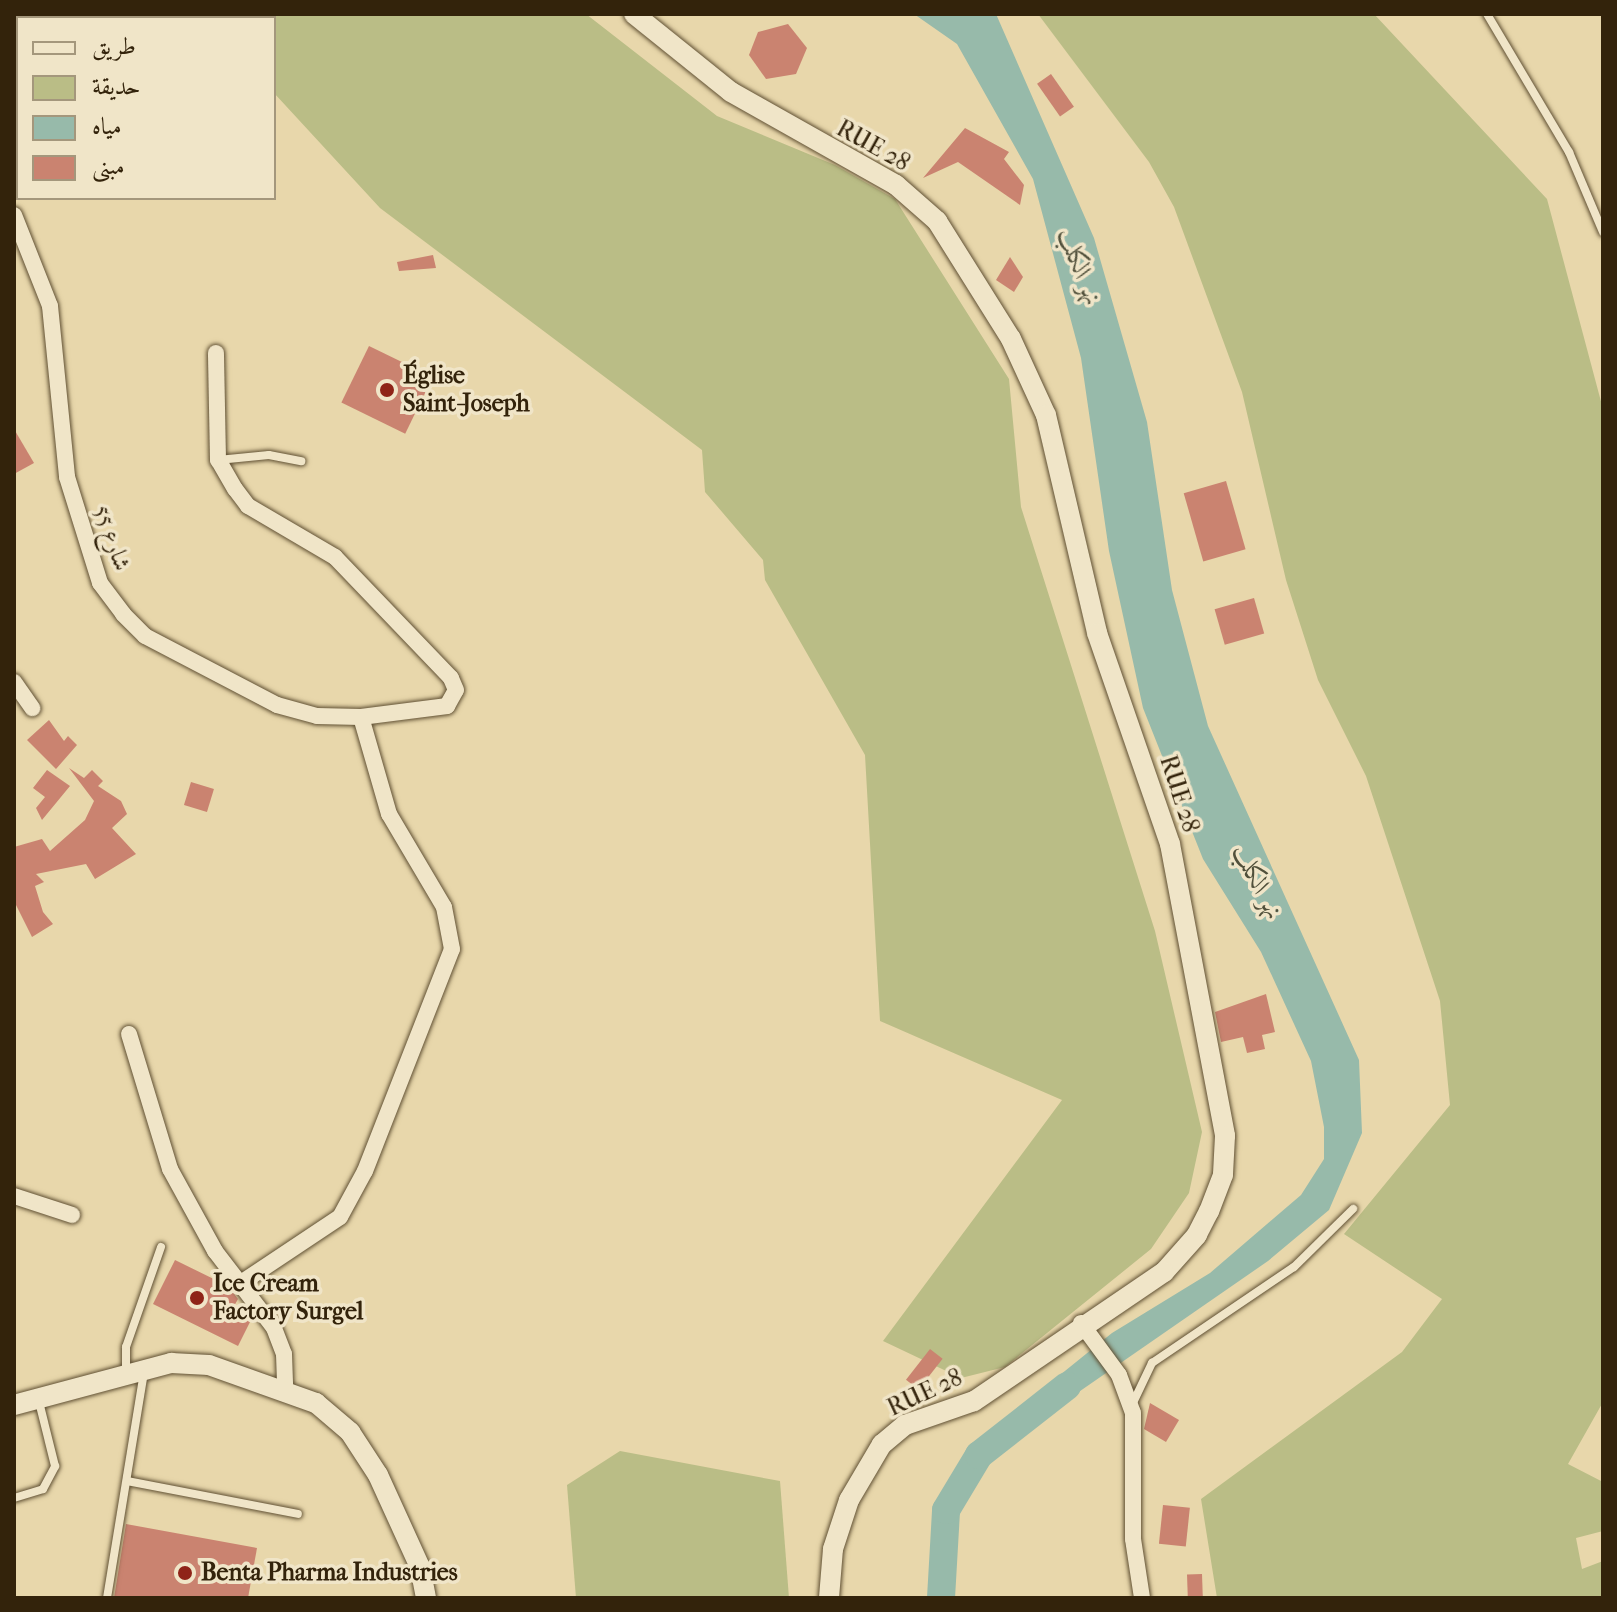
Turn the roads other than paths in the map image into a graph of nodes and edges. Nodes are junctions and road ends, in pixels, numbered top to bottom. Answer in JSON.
{"nodes":[{"id":1,"x":634,"y":14,"type":"edge"},
{"id":2,"x":1487,"y":14,"type":"edge"},
{"id":3,"x":14,"y":215,"type":"edge"},
{"id":4,"x":1603,"y":232,"type":"edge"},
{"id":5,"x":216,"y":353,"type":"dead end"},
{"id":6,"x":218,"y":460,"type":"junction"},
{"id":7,"x":301,"y":461,"type":"dead end"},
{"id":8,"x":14,"y":682,"type":"edge"},
{"id":9,"x":32,"y":708,"type":"dead end"},
{"id":10,"x":361,"y":717,"type":"junction"},
{"id":11,"x":129,"y":1034,"type":"dead end"},
{"id":12,"x":14,"y":1196,"type":"edge"},
{"id":13,"x":1353,"y":1209,"type":"dead end"},
{"id":14,"x":72,"y":1215,"type":"dead end"},
{"id":15,"x":161,"y":1247,"type":"dead end"},
{"id":16,"x":241,"y":1283,"type":"junction"},
{"id":17,"x":1081,"y":1323,"type":"junction"},
{"id":18,"x":135,"y":1369,"type":"junction"},
{"id":19,"x":285,"y":1389,"type":"junction"},
{"id":20,"x":39,"y":1402,"type":"junction"},
{"id":21,"x":14,"y":1405,"type":"edge"},
{"id":22,"x":1131,"y":1408,"type":"junction"},
{"id":23,"x":127,"y":1481,"type":"junction"},
{"id":24,"x":14,"y":1498,"type":"edge"},
{"id":25,"x":298,"y":1514,"type":"dead end"},
{"id":26,"x":107,"y":1598,"type":"edge"},
{"id":27,"x":426,"y":1598,"type":"edge"},
{"id":28,"x":829,"y":1598,"type":"edge"},
{"id":29,"x":1142,"y":1598,"type":"edge"}],
"edges":[{"from":1,"to":17,"type":"street","name":"RUE 28"},
{"from":2,"to":4,"type":"lane"},
{"from":3,"to":10,"type":"street","name":"شارع 55"},
{"from":5,"to":6,"type":"street"},
{"from":6,"to":7,"type":"lane"},
{"from":6,"to":10,"type":"street","name":"شارع 55"},
{"from":8,"to":9,"type":"street"},
{"from":10,"to":16,"type":"street"},
{"from":11,"to":16,"type":"street"},
{"from":12,"to":14,"type":"street"},
{"from":13,"to":22,"type":"lane"},
{"from":15,"to":18,"type":"lane"},
{"from":16,"to":19,"type":"street"},
{"from":17,"to":22,"type":"street"},
{"from":17,"to":28,"type":"street","name":"RUE 28"},
{"from":18,"to":19,"type":"street"},
{"from":18,"to":20,"type":"street"},
{"from":18,"to":23,"type":"lane"},
{"from":19,"to":27,"type":"street"},
{"from":20,"to":21,"type":"street"},
{"from":20,"to":24,"type":"lane"},
{"from":22,"to":29,"type":"street"},
{"from":23,"to":25,"type":"lane"},
{"from":23,"to":26,"type":"lane"}]}
